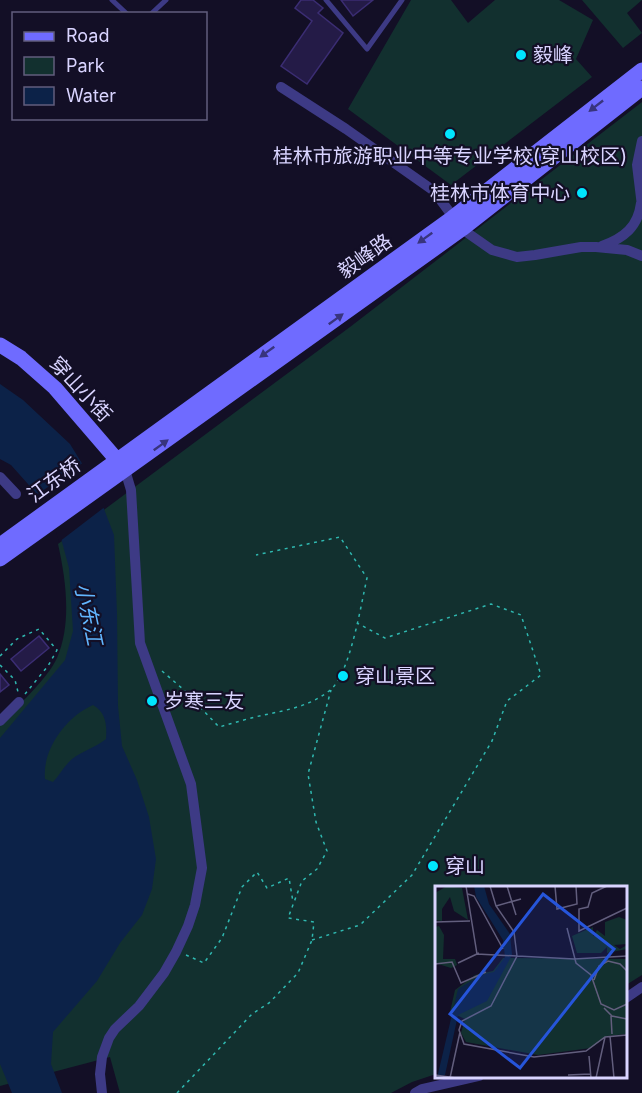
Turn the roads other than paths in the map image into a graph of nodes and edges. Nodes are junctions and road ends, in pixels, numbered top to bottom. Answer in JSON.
{"nodes":[{"id":1,"x":112,"y":0,"type":"edge"},
{"id":2,"x":166,"y":0,"type":"edge"},
{"id":3,"x":326,"y":0,"type":"edge"},
{"id":4,"x":402,"y":0,"type":"edge"},
{"id":5,"x":125,"y":12,"type":"edge"},
{"id":6,"x":153,"y":12,"type":"edge"},
{"id":7,"x":642,"y":70,"type":"edge"},
{"id":8,"x":281,"y":87,"type":"dead end"},
{"id":9,"x":642,"y":88,"type":"edge"},
{"id":10,"x":642,"y":141,"type":"edge"},
{"id":11,"x":642,"y":204,"type":"edge"},
{"id":12,"x":457,"y":224,"type":"junction"},
{"id":13,"x":598,"y":247,"type":"junction"},
{"id":14,"x":642,"y":256,"type":"edge"},
{"id":15,"x":0,"y":345,"type":"edge"},
{"id":16,"x":116,"y":469,"type":"junction"},
{"id":17,"x":0,"y":477,"type":"edge"},
{"id":18,"x":16,"y":494,"type":"dead end"},
{"id":19,"x":28,"y":532,"type":"junction"},
{"id":20,"x":0,"y":545,"type":"edge"},
{"id":21,"x":0,"y":559,"type":"edge"},
{"id":22,"x":19,"y":702,"type":"road end"},
{"id":23,"x":0,"y":721,"type":"edge"},
{"id":24,"x":642,"y":987,"type":"edge"},
{"id":25,"x":627,"y":997,"type":"edge"},
{"id":26,"x":474,"y":1078,"type":"edge"},
{"id":27,"x":102,"y":1093,"type":"edge"},
{"id":28,"x":414,"y":1093,"type":"edge"}],
"edges":[{"from":1,"to":5,"type":"lane"},
{"from":2,"to":6,"type":"lane"},
{"from":3,"to":4,"type":"lane"},
{"from":7,"to":12,"type":"main road","name":"毅峰路","one_way":true},
{"from":8,"to":12,"type":"street"},
{"from":9,"to":12,"type":"main road","name":"毅峰路"},
{"from":10,"to":11,"type":"street"},
{"from":11,"to":13,"type":"street"},
{"from":12,"to":13,"type":"street"},
{"from":12,"to":16,"type":"main road","name":"毅峰路"},
{"from":13,"to":14,"type":"street"},
{"from":15,"to":16,"type":"main road","name":"穿山小街"},
{"from":16,"to":19,"type":"main road","name":"江东桥"},
{"from":16,"to":27,"type":"street"},
{"from":17,"to":18,"type":"street"},
{"from":19,"to":20,"type":"main road"},
{"from":19,"to":21,"type":"main road"},
{"from":22,"to":23,"type":"street"},
{"from":24,"to":25,"type":"street"},
{"from":26,"to":28,"type":"street"}]}
